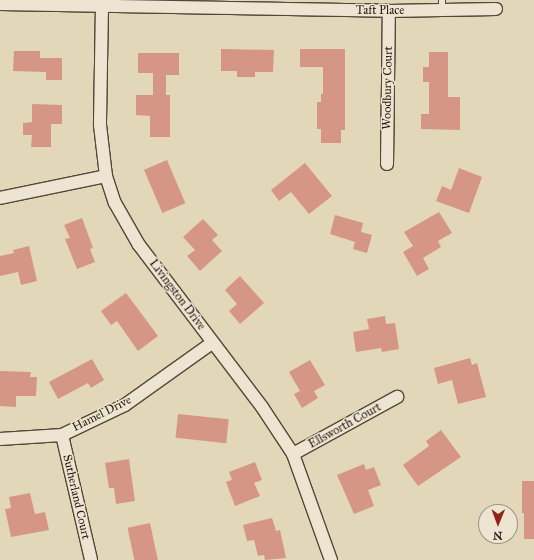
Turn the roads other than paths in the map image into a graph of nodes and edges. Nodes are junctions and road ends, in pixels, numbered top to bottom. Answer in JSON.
{"nodes":[{"id":1,"x":41,"y":3,"type":"edge"},
{"id":2,"x":63,"y":3,"type":"edge"},
{"id":3,"x":0,"y":4,"type":"edge"},
{"id":4,"x":170,"y":4,"type":"edge"},
{"id":5,"x":193,"y":4,"type":"edge"},
{"id":6,"x":442,"y":5,"type":"edge"},
{"id":7,"x":102,"y":6,"type":"junction"},
{"id":8,"x":496,"y":9,"type":"dead end"},
{"id":9,"x":389,"y":11,"type":"junction"},
{"id":10,"x":387,"y":164,"type":"dead end"},
{"id":11,"x":106,"y":176,"type":"junction"},
{"id":12,"x":0,"y":198,"type":"edge"},
{"id":13,"x":212,"y":343,"type":"junction"},
{"id":14,"x":397,"y":398,"type":"dead end"},
{"id":15,"x":62,"y":435,"type":"junction"},
{"id":16,"x":0,"y":439,"type":"edge"},
{"id":17,"x":293,"y":454,"type":"junction"},
{"id":18,"x":91,"y":560,"type":"edge"},
{"id":19,"x":331,"y":560,"type":"edge"}],
"edges":[{"from":1,"to":2,"type":"street","name":"Taft Place"},
{"from":1,"to":3,"type":"street","name":"Taft Place"},
{"from":2,"to":7,"type":"street","name":"Taft Place"},
{"from":4,"to":5,"type":"street","name":"Taft Place"},
{"from":4,"to":7,"type":"street","name":"Taft Place"},
{"from":5,"to":9,"type":"street","name":"Taft Place"},
{"from":6,"to":8,"type":"street","name":"Taft Place"},
{"from":6,"to":9,"type":"street","name":"Taft Place"},
{"from":7,"to":11,"type":"street","name":"Livingston Drive"},
{"from":9,"to":10,"type":"street","name":"Woodbury Court"},
{"from":11,"to":12,"type":"street"},
{"from":11,"to":13,"type":"street","name":"Livingston Drive"},
{"from":13,"to":15,"type":"street","name":"Hamel Drive"},
{"from":13,"to":17,"type":"street","name":"Livingston Drive"},
{"from":14,"to":17,"type":"street","name":"Ellsworth Court"},
{"from":15,"to":16,"type":"street","name":"Hamel Drive"},
{"from":15,"to":18,"type":"street","name":"Sutherland Court"},
{"from":17,"to":19,"type":"street","name":"Livingston Drive"}]}
